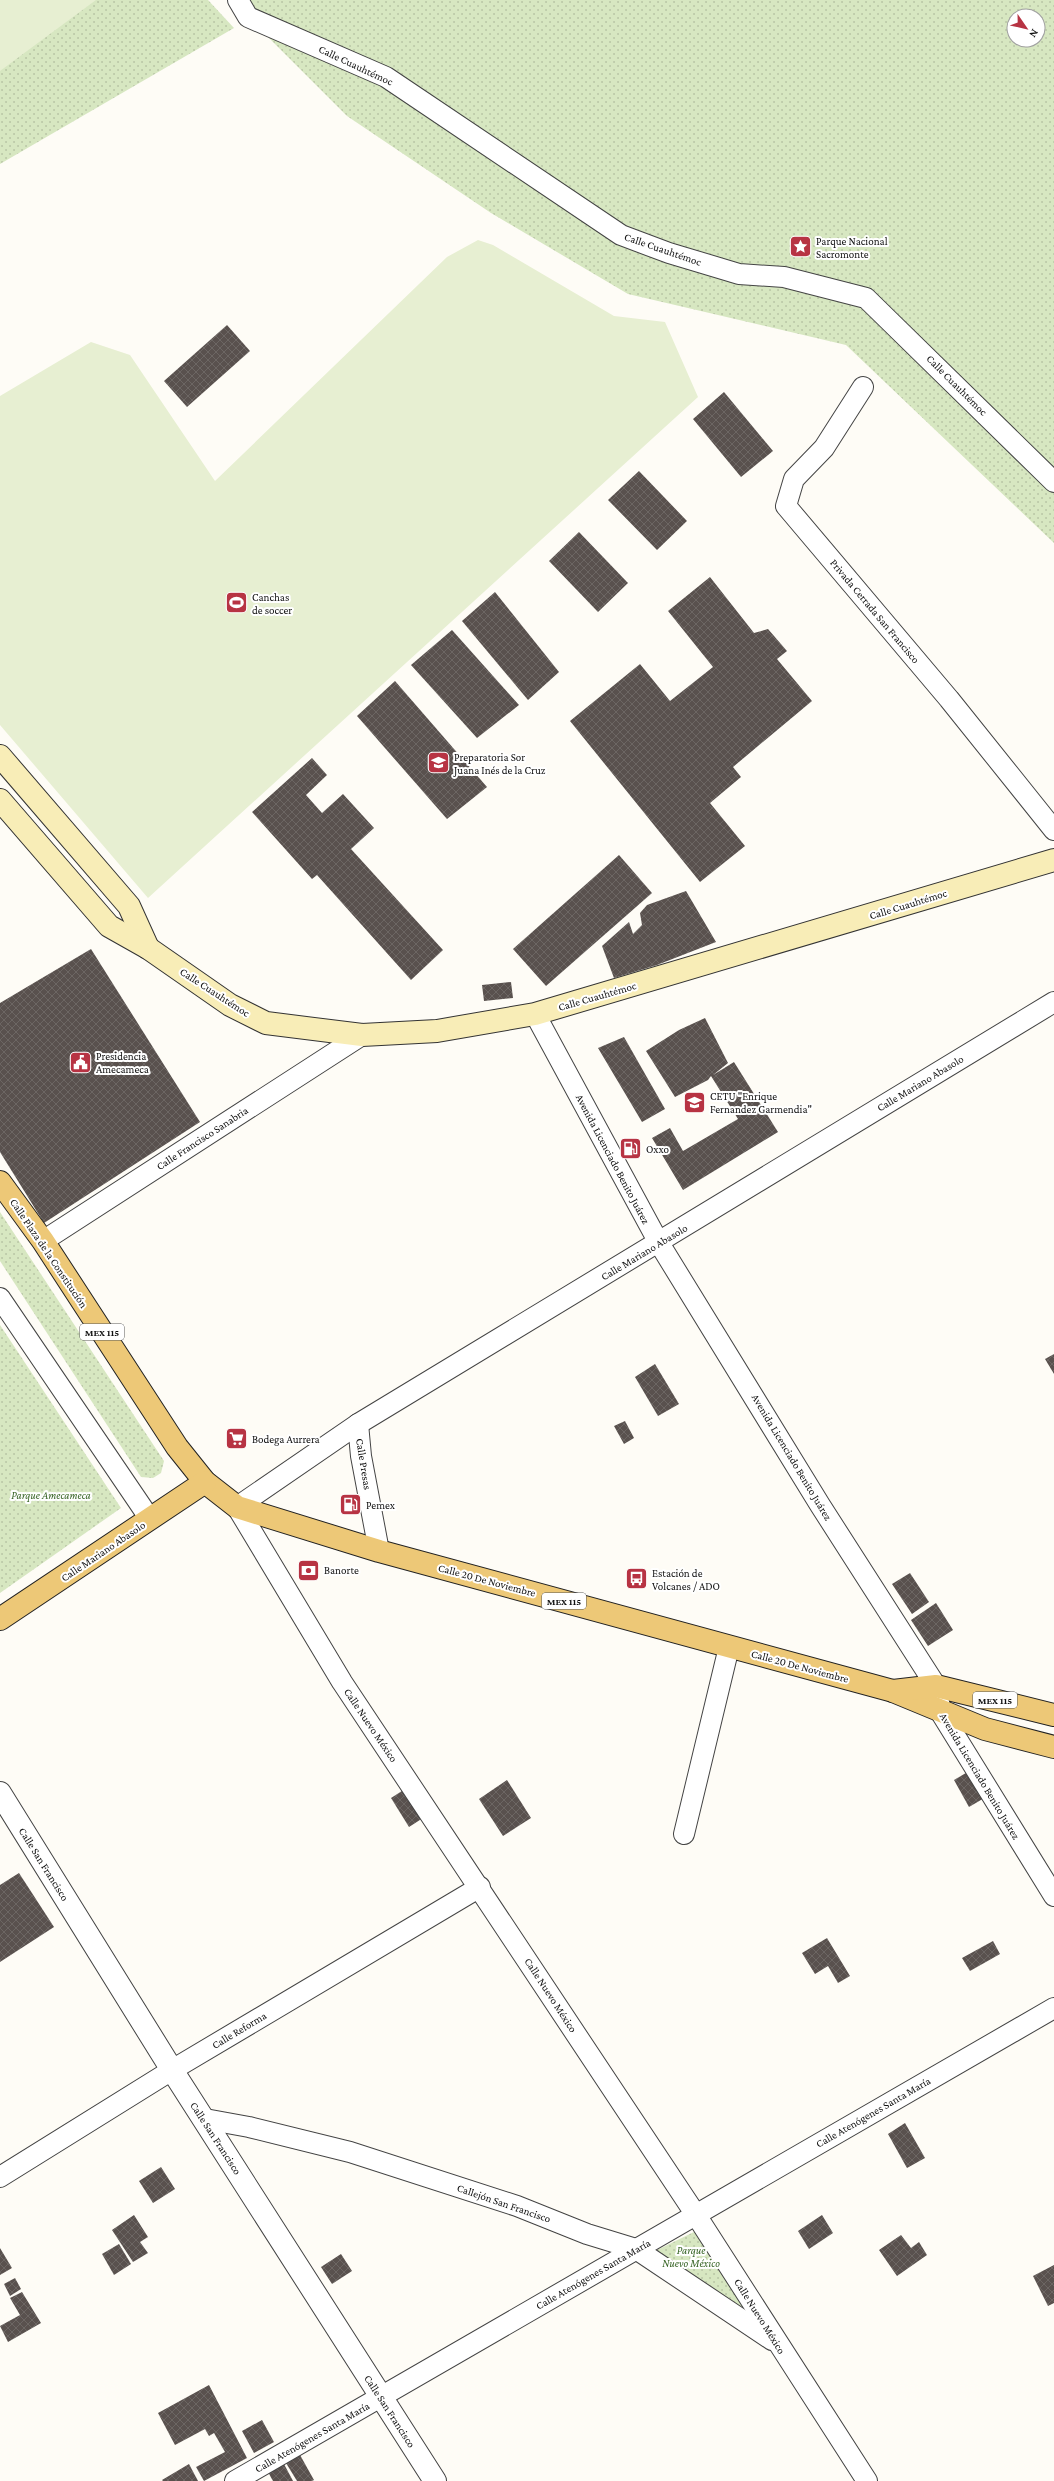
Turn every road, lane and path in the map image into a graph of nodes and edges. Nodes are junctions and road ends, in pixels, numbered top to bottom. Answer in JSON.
{"nodes":[{"id":1,"x":238,"y":0,"type":"edge"},
{"id":2,"x":863,"y":386,"type":"dead end"},
{"id":3,"x":1054,"y":482,"type":"edge"},
{"id":4,"x":0,"y":756,"type":"edge"},
{"id":5,"x":0,"y":800,"type":"edge"},
{"id":6,"x":1054,"y":830,"type":"edge"},
{"id":7,"x":1054,"y":860,"type":"edge"},
{"id":8,"x":148,"y":948,"type":"junction"},
{"id":9,"x":1054,"y":1002,"type":"edge"},
{"id":10,"x":535,"y":1014,"type":"junction"},
{"id":11,"x":362,"y":1035,"type":"junction"},
{"id":12,"x":0,"y":1182,"type":"edge"},
{"id":13,"x":43,"y":1241,"type":"junction"},
{"id":14,"x":658,"y":1243,"type":"junction"},
{"id":15,"x":0,"y":1298,"type":"edge"},
{"id":16,"x":358,"y":1424,"type":"junction"},
{"id":17,"x":205,"y":1482,"type":"junction"},
{"id":18,"x":237,"y":1507,"type":"junction"},
{"id":19,"x":150,"y":1519,"type":"junction"},
{"id":20,"x":379,"y":1551,"type":"junction"},
{"id":21,"x":0,"y":1620,"type":"edge"},
{"id":22,"x":730,"y":1646,"type":"junction"},
{"id":23,"x":936,"y":1686,"type":"junction"},
{"id":24,"x":893,"y":1691,"type":"junction"},
{"id":25,"x":941,"y":1712,"type":"junction"},
{"id":26,"x":1054,"y":1715,"type":"edge"},
{"id":27,"x":1054,"y":1748,"type":"edge"},
{"id":28,"x":0,"y":1793,"type":"edge"},
{"id":29,"x":684,"y":1834,"type":"dead end"},
{"id":30,"x":480,"y":1887,"type":"junction"},
{"id":31,"x":1054,"y":1896,"type":"edge"},
{"id":32,"x":1054,"y":2008,"type":"edge"},
{"id":33,"x":172,"y":2070,"type":"junction"},
{"id":34,"x":205,"y":2119,"type":"junction"},
{"id":35,"x":0,"y":2177,"type":"edge"},
{"id":36,"x":696,"y":2215,"type":"junction"},
{"id":37,"x":636,"y":2249,"type":"junction"},
{"id":38,"x":778,"y":2345,"type":"junction"},
{"id":39,"x":381,"y":2397,"type":"junction"},
{"id":40,"x":235,"y":2481,"type":"edge"},
{"id":41,"x":435,"y":2481,"type":"edge"},
{"id":42,"x":867,"y":2481,"type":"edge"}],
"edges":[{"from":1,"to":3,"type":"street","name":"Calle Cuauhtémoc"},
{"from":2,"to":6,"type":"street","name":"Privada Cerrada San Francisco"},
{"from":4,"to":8,"type":"main road"},
{"from":5,"to":8,"type":"main road","name":"Calle Cuauhtémoc"},
{"from":7,"to":10,"type":"main road","name":"Calle Cuauhtémoc"},
{"from":8,"to":11,"type":"main road","name":"Calle Cuauhtémoc"},
{"from":9,"to":14,"type":"street","name":"Calle Mariano Abasolo"},
{"from":10,"to":11,"type":"main road","name":"Calle Cuauhtémoc"},
{"from":10,"to":14,"type":"street","name":"Avenida Licenciado Benito Juárez"},
{"from":11,"to":13,"type":"street","name":"Calle Francisco Sanabria"},
{"from":12,"to":13,"type":"main road","name":"Calle Plaza de la Constitución","number":"MEX 115"},
{"from":13,"to":17,"type":"main road","name":"Calle Plaza de la Constitución","number":"MEX 115"},
{"from":14,"to":16,"type":"street","name":"Calle Mariano Abasolo"},
{"from":14,"to":23,"type":"street","name":"Avenida Licenciado Benito Juárez"},
{"from":15,"to":19,"type":"street"},
{"from":16,"to":18,"type":"street","name":"Calle Mariano Abasolo"},
{"from":16,"to":20,"type":"street","name":"Calle Presas"},
{"from":17,"to":18,"type":"main road","name":"Calle 20 De Noviembre","number":"MEX 115"},
{"from":17,"to":19,"type":"main road","name":"Calle Mariano Abasolo"},
{"from":18,"to":20,"type":"main road","name":"Calle 20 De Noviembre","number":"MEX 115"},
{"from":18,"to":30,"type":"street","name":"Calle Nuevo México"},
{"from":19,"to":21,"type":"main road","name":"Calle Mariano Abasolo"},
{"from":20,"to":22,"type":"main road","name":"Calle 20 De Noviembre","number":"MEX 115"},
{"from":22,"to":24,"type":"main road","name":"Calle 20 De Noviembre","number":"MEX 115"},
{"from":22,"to":29,"type":"street"},
{"from":23,"to":24,"type":"main road","name":"Calle 20 De Noviembre","number":"MEX 115"},
{"from":23,"to":25,"type":"street","name":"Avenida Licenciado Benito Juárez"},
{"from":23,"to":26,"type":"main road","name":"Calle 20 De Noviembre","number":"MEX 115"},
{"from":24,"to":25,"type":"main road","name":"Calle 20 De Noviembre","number":"MEX 115"},
{"from":25,"to":27,"type":"main road","name":"Calle 20 De Noviembre","number":"MEX 115"},
{"from":25,"to":31,"type":"street","name":"Avenida Licenciado Benito Juárez"},
{"from":28,"to":33,"type":"street","name":"Calle San Francisco"},
{"from":30,"to":33,"type":"street","name":"Calle Reforma"},
{"from":30,"to":36,"type":"street","name":"Calle Nuevo México"},
{"from":32,"to":36,"type":"street","name":"Calle Atenógenes Santa María"},
{"from":33,"to":34,"type":"street","name":"Calle San Francisco"},
{"from":33,"to":35,"type":"street","name":"Calle Reforma"},
{"from":34,"to":37,"type":"street","name":"Callejón San Francisco"},
{"from":34,"to":39,"type":"street","name":"Calle San Francisco"},
{"from":36,"to":37,"type":"street","name":"Calle Atenógenes Santa María"},
{"from":36,"to":38,"type":"street","name":"Calle Nuevo México"},
{"from":37,"to":38,"type":"street","name":"Callejón San Francisco"},
{"from":37,"to":39,"type":"street","name":"Calle Atenógenes Santa María"},
{"from":38,"to":42,"type":"street","name":"Calle Nuevo México"},
{"from":39,"to":40,"type":"street","name":"Calle Atenógenes Santa María"},
{"from":39,"to":41,"type":"street","name":"Calle San Francisco"}]}
